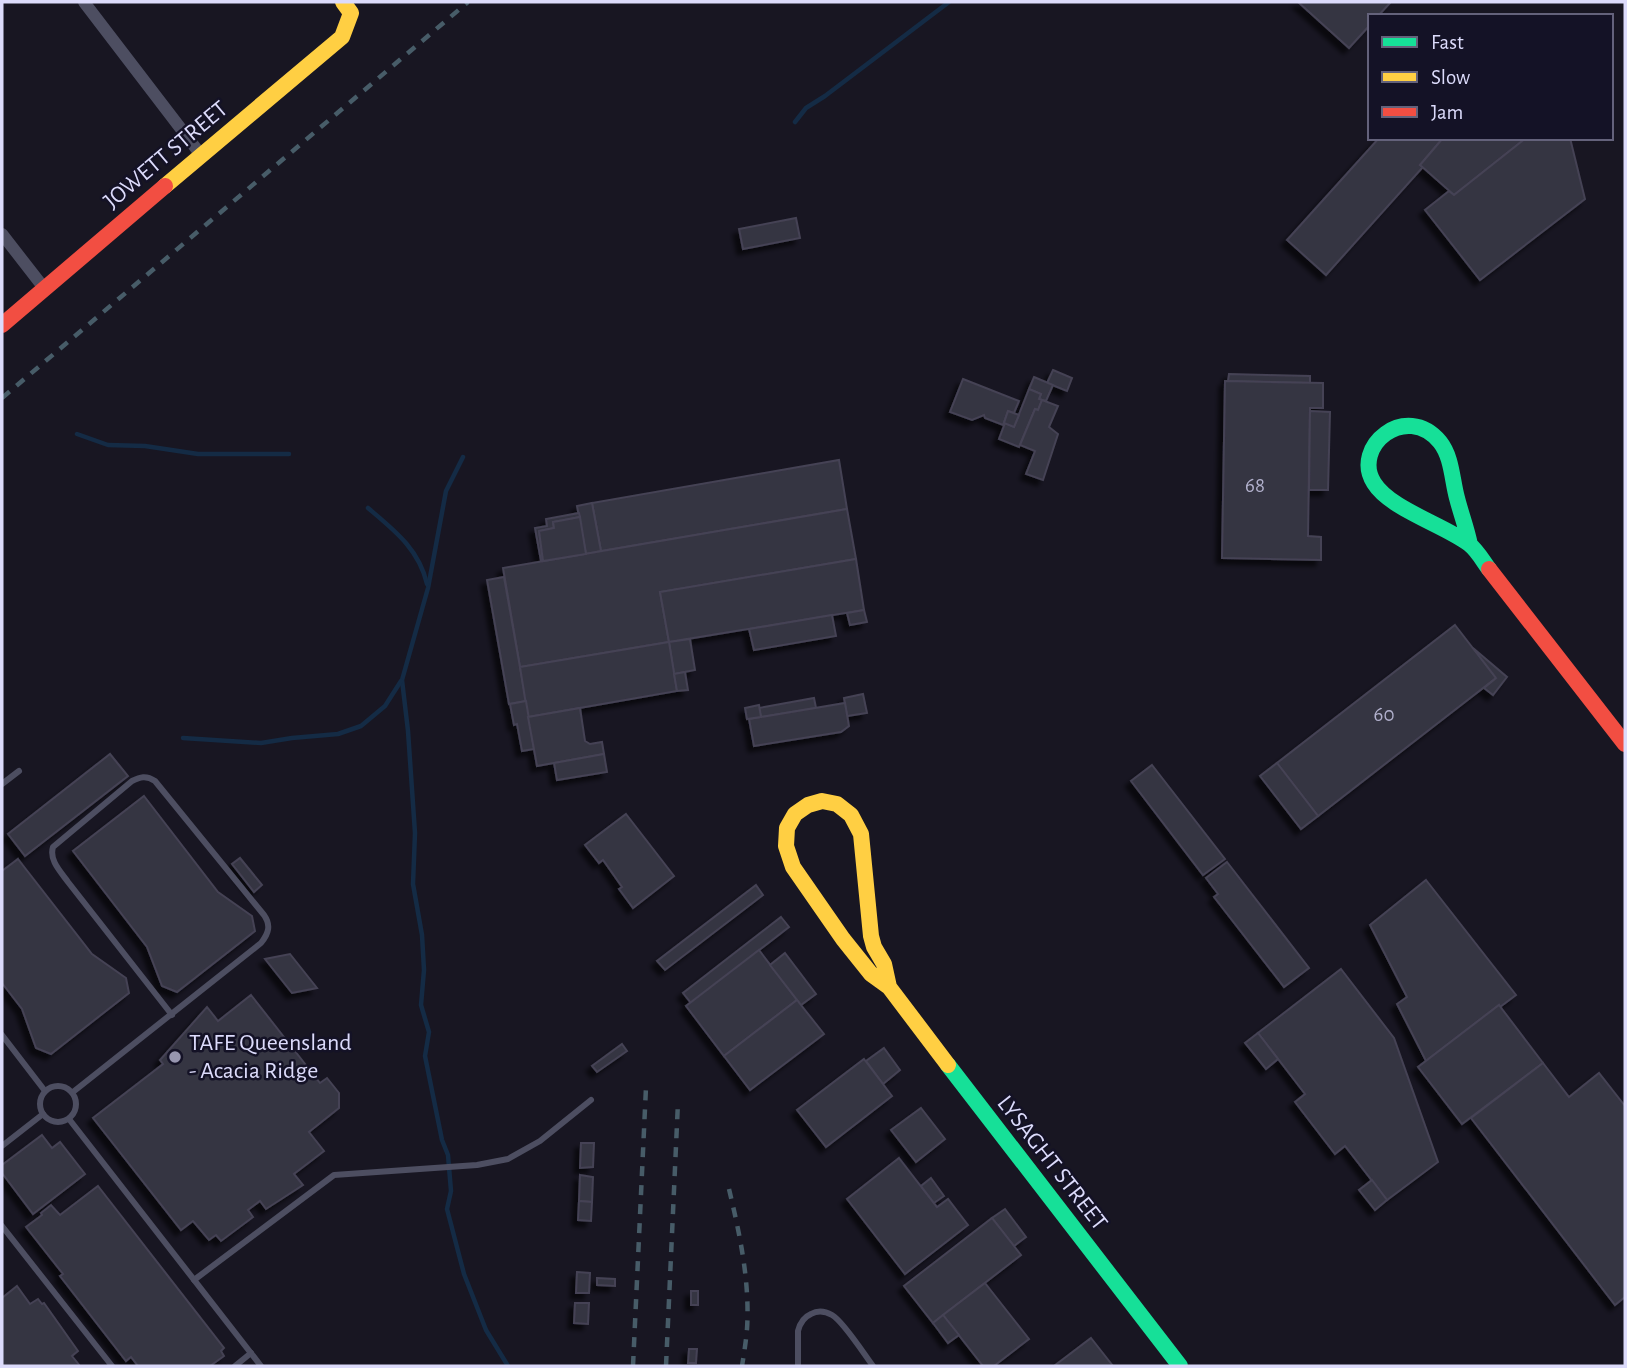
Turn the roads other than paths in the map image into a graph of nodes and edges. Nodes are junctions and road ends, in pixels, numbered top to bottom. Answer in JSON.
{"nodes":[{"id":1,"x":84,"y":2,"type":"edge"},
{"id":2,"x":347,"y":8,"type":"edge"},
{"id":3,"x":201,"y":155,"type":"junction"},
{"id":4,"x":2,"y":234,"type":"edge"},
{"id":5,"x":44,"y":289,"type":"junction"},
{"id":6,"x":2,"y":325,"type":"edge"},
{"id":7,"x":1470,"y":545,"type":"junction"},
{"id":8,"x":1625,"y":744,"type":"edge"},
{"id":9,"x":19,"y":771,"type":"dead end"},
{"id":10,"x":2,"y":784,"type":"edge"},
{"id":11,"x":889,"y":986,"type":"junction"},
{"id":12,"x":172,"y":1015,"type":"junction"},
{"id":13,"x":2,"y":1035,"type":"edge"},
{"id":14,"x":45,"y":1091,"type":"junction"},
{"id":15,"x":72,"y":1093,"type":"junction"},
{"id":16,"x":591,"y":1100,"type":"dead end"},
{"id":17,"x":43,"y":1114,"type":"junction"},
{"id":18,"x":69,"y":1119,"type":"junction"},
{"id":19,"x":2,"y":1146,"type":"edge"},
{"id":20,"x":2,"y":1226,"type":"edge"},
{"id":21,"x":194,"y":1280,"type":"junction"},
{"id":22,"x":251,"y":1353,"type":"junction"},
{"id":23,"x":112,"y":1366,"type":"edge"},
{"id":24,"x":235,"y":1366,"type":"edge"},
{"id":25,"x":261,"y":1366,"type":"edge"},
{"id":26,"x":798,"y":1366,"type":"edge"},
{"id":27,"x":873,"y":1366,"type":"edge"},
{"id":28,"x":1180,"y":1366,"type":"edge"}],
"edges":[{"from":1,"to":3,"type":"street"},
{"from":2,"to":3,"type":"street","name":"JOWETT STREET"},
{"from":3,"to":5,"type":"street","name":"JOWETT STREET"},
{"from":4,"to":5,"type":"street"},
{"from":5,"to":6,"type":"street","name":"JOWETT STREET"},
{"from":7,"to":7,"type":"street"},
{"from":7,"to":8,"type":"street"},
{"from":9,"to":10,"type":"lane"},
{"from":11,"to":11,"type":"street","name":"LYSAGHT STREET"},
{"from":11,"to":28,"type":"street","name":"LYSAGHT STREET"},
{"from":12,"to":12,"type":"lane"},
{"from":12,"to":15,"type":"lane"},
{"from":13,"to":14,"type":"lane"},
{"from":14,"to":15,"type":"lane"},
{"from":14,"to":17,"type":"lane"},
{"from":15,"to":18,"type":"lane"},
{"from":16,"to":21,"type":"lane"},
{"from":17,"to":18,"type":"lane"},
{"from":17,"to":19,"type":"lane"},
{"from":18,"to":21,"type":"lane"},
{"from":20,"to":23,"type":"lane"},
{"from":21,"to":22,"type":"lane"},
{"from":22,"to":24,"type":"lane"},
{"from":22,"to":25,"type":"lane"},
{"from":26,"to":27,"type":"lane"}]}
